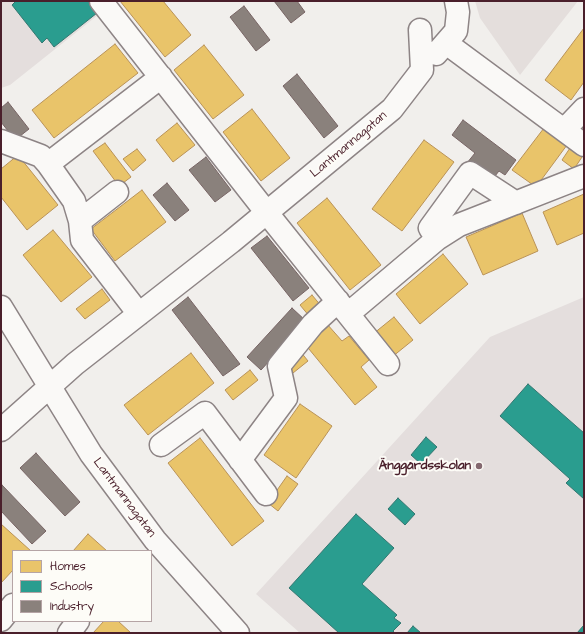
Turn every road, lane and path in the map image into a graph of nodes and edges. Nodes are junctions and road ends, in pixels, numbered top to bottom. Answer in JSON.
{"nodes":[{"id":1,"x":456,"y":1,"type":"edge"},
{"id":2,"x":102,"y":2,"type":"edge"},
{"id":3,"x":420,"y":30,"type":"dead end"},
{"id":4,"x":446,"y":43,"type":"junction"},
{"id":5,"x":422,"y":70,"type":"junction"},
{"id":6,"x":161,"y":77,"type":"junction"},
{"id":7,"x":584,"y":109,"type":"edge"},
{"id":8,"x":564,"y":130,"type":"junction"},
{"id":9,"x":1,"y":141,"type":"edge"},
{"id":10,"x":584,"y":145,"type":"edge"},
{"id":11,"x":48,"y":164,"type":"junction"},
{"id":12,"x":584,"y":176,"type":"edge"},
{"id":13,"x":117,"y":192,"type":"dead end"},
{"id":14,"x":516,"y":203,"type":"junction"},
{"id":15,"x":267,"y":213,"type":"junction"},
{"id":16,"x":80,"y":221,"type":"junction"},
{"id":17,"x":437,"y":239,"type":"junction"},
{"id":18,"x":1,"y":307,"type":"edge"},
{"id":19,"x":343,"y":308,"type":"junction"},
{"id":20,"x":138,"y":314,"type":"junction"},
{"id":21,"x":388,"y":364,"type":"dead end"},
{"id":22,"x":49,"y":386,"type":"junction"},
{"id":23,"x":1,"y":430,"type":"edge"},
{"id":24,"x":161,"y":445,"type":"dead end"},
{"id":25,"x":240,"y":460,"type":"junction"},
{"id":26,"x":266,"y":494,"type":"dead end"},
{"id":27,"x":12,"y":606,"type":"edge"},
{"id":28,"x":1,"y":620,"type":"edge"},
{"id":29,"x":77,"y":622,"type":"edge"},
{"id":30,"x":232,"y":627,"type":"edge"},
{"id":31,"x":69,"y":633,"type":"edge"}],
"edges":[{"from":1,"to":4,"type":"street","name":"Lantmannagatan"},
{"from":2,"to":6,"type":"street"},
{"from":3,"to":5,"type":"street"},
{"from":4,"to":5,"type":"street","name":"Lantmannagatan"},
{"from":4,"to":8,"type":"street"},
{"from":5,"to":15,"type":"street","name":"Lantmannagatan"},
{"from":6,"to":11,"type":"street"},
{"from":6,"to":15,"type":"street"},
{"from":7,"to":8,"type":"street"},
{"from":8,"to":10,"type":"street"},
{"from":9,"to":11,"type":"street"},
{"from":11,"to":16,"type":"street"},
{"from":12,"to":14,"type":"street"},
{"from":13,"to":16,"type":"street"},
{"from":14,"to":17,"type":"street"},
{"from":14,"to":17,"type":"street"},
{"from":15,"to":19,"type":"street"},
{"from":15,"to":20,"type":"street","name":"Lantmannagatan"},
{"from":16,"to":20,"type":"street"},
{"from":17,"to":19,"type":"street"},
{"from":18,"to":22,"type":"street","name":"Lantmannagatan"},
{"from":19,"to":21,"type":"street"},
{"from":19,"to":25,"type":"street"},
{"from":20,"to":22,"type":"street","name":"Lantmannagatan"},
{"from":22,"to":23,"type":"street","name":"Lantmannagatan"},
{"from":22,"to":30,"type":"street","name":"Lantmannagatan"},
{"from":24,"to":25,"type":"street"},
{"from":25,"to":26,"type":"street"},
{"from":27,"to":28,"type":"street"},
{"from":29,"to":31,"type":"street"}]}
